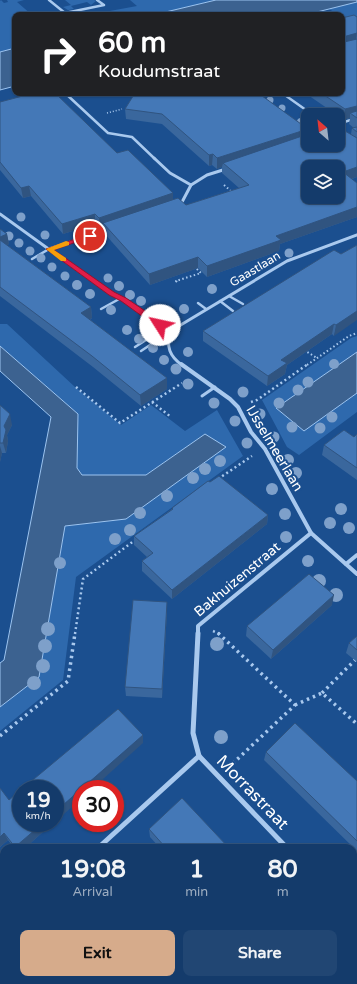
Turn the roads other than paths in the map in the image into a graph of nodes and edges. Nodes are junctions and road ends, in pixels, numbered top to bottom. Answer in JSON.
{"nodes":[{"id":1,"x":49,"y":0,"type":"edge"},
{"id":2,"x":97,"y":0,"type":"edge"},
{"id":3,"x":64,"y":12,"type":"edge"},
{"id":4,"x":70,"y":12,"type":"edge"},
{"id":5,"x":68,"y":96,"type":"edge"},
{"id":6,"x":286,"y":96,"type":"edge"},
{"id":7,"x":302,"y":108,"type":"edge"},
{"id":8,"x":357,"y":118,"type":"edge"},
{"id":9,"x":345,"y":122,"type":"edge"},
{"id":10,"x":232,"y":167,"type":"edge"},
{"id":11,"x":191,"y":185,"type":"junction"},
{"id":12,"x":172,"y":207,"type":"edge"},
{"id":13,"x":0,"y":214,"type":"edge"},
{"id":14,"x":111,"y":229,"type":"edge"},
{"id":15,"x":357,"y":235,"type":"edge"},
{"id":16,"x":49,"y":249,"type":"junction"},
{"id":17,"x":32,"y":259,"type":"dead end"},
{"id":18,"x":229,"y":296,"type":"junction"},
{"id":19,"x":121,"y":298,"type":"junction"},
{"id":20,"x":220,"y":301,"type":"junction"},
{"id":21,"x":198,"y":303,"type":"dead end"},
{"id":22,"x":243,"y":304,"type":"edge"},
{"id":23,"x":101,"y":309,"type":"dead end"},
{"id":24,"x":206,"y":309,"type":"junction"},
{"id":25,"x":233,"y":310,"type":"dead end"},
{"id":26,"x":169,"y":332,"type":"junction"},
{"id":27,"x":135,"y":346,"type":"dead end"},
{"id":28,"x":140,"y":351,"type":"dead end"},
{"id":29,"x":214,"y":387,"type":"junction"},
{"id":30,"x":202,"y":396,"type":"dead end"},
{"id":31,"x":311,"y":533,"type":"junction"},
{"id":32,"x":357,"y":555,"type":"edge"},
{"id":33,"x":346,"y":564,"type":"junction"},
{"id":34,"x":357,"y":574,"type":"edge"},
{"id":35,"x":199,"y":756,"type":"junction"},
{"id":36,"x":102,"y":844,"type":"edge"},
{"id":37,"x":283,"y":844,"type":"edge"}],
"edges":[{"from":1,"to":3,"type":"street"},
{"from":2,"to":4,"type":"street"},
{"from":5,"to":11,"type":"street"},
{"from":6,"to":7,"type":"street"},
{"from":8,"to":9,"type":"street"},
{"from":10,"to":11,"type":"street"},
{"from":11,"to":12,"type":"street"},
{"from":13,"to":16,"type":"street"},
{"from":14,"to":16,"type":"street"},
{"from":15,"to":18,"type":"street","name":"Gaastlaan"},
{"from":16,"to":17,"type":"lane"},
{"from":16,"to":19,"type":"street"},
{"from":18,"to":20,"type":"street","name":"Gaastlaan"},
{"from":18,"to":22,"type":"lane"},
{"from":19,"to":23,"type":"lane"},
{"from":19,"to":26,"type":"street"},
{"from":20,"to":24,"type":"street","name":"Gaastlaan"},
{"from":20,"to":25,"type":"lane"},
{"from":21,"to":24,"type":"lane"},
{"from":24,"to":26,"type":"street","name":"Gaastlaan"},
{"from":26,"to":27,"type":"lane"},
{"from":26,"to":28,"type":"lane"},
{"from":26,"to":29,"type":"street","name":"IJsselmeerlaan"},
{"from":29,"to":30,"type":"lane"},
{"from":29,"to":31,"type":"street","name":"IJsselmeerlaan"},
{"from":31,"to":33,"type":"street","name":"IJsselmeerlaan"},
{"from":31,"to":35,"type":"street","name":"Bakhuizenstraat"},
{"from":32,"to":33,"type":"street"},
{"from":33,"to":34,"type":"street","name":"IJsselmeerlaan"},
{"from":35,"to":36,"type":"street"},
{"from":35,"to":37,"type":"street","name":"Morrastraat"}]}
